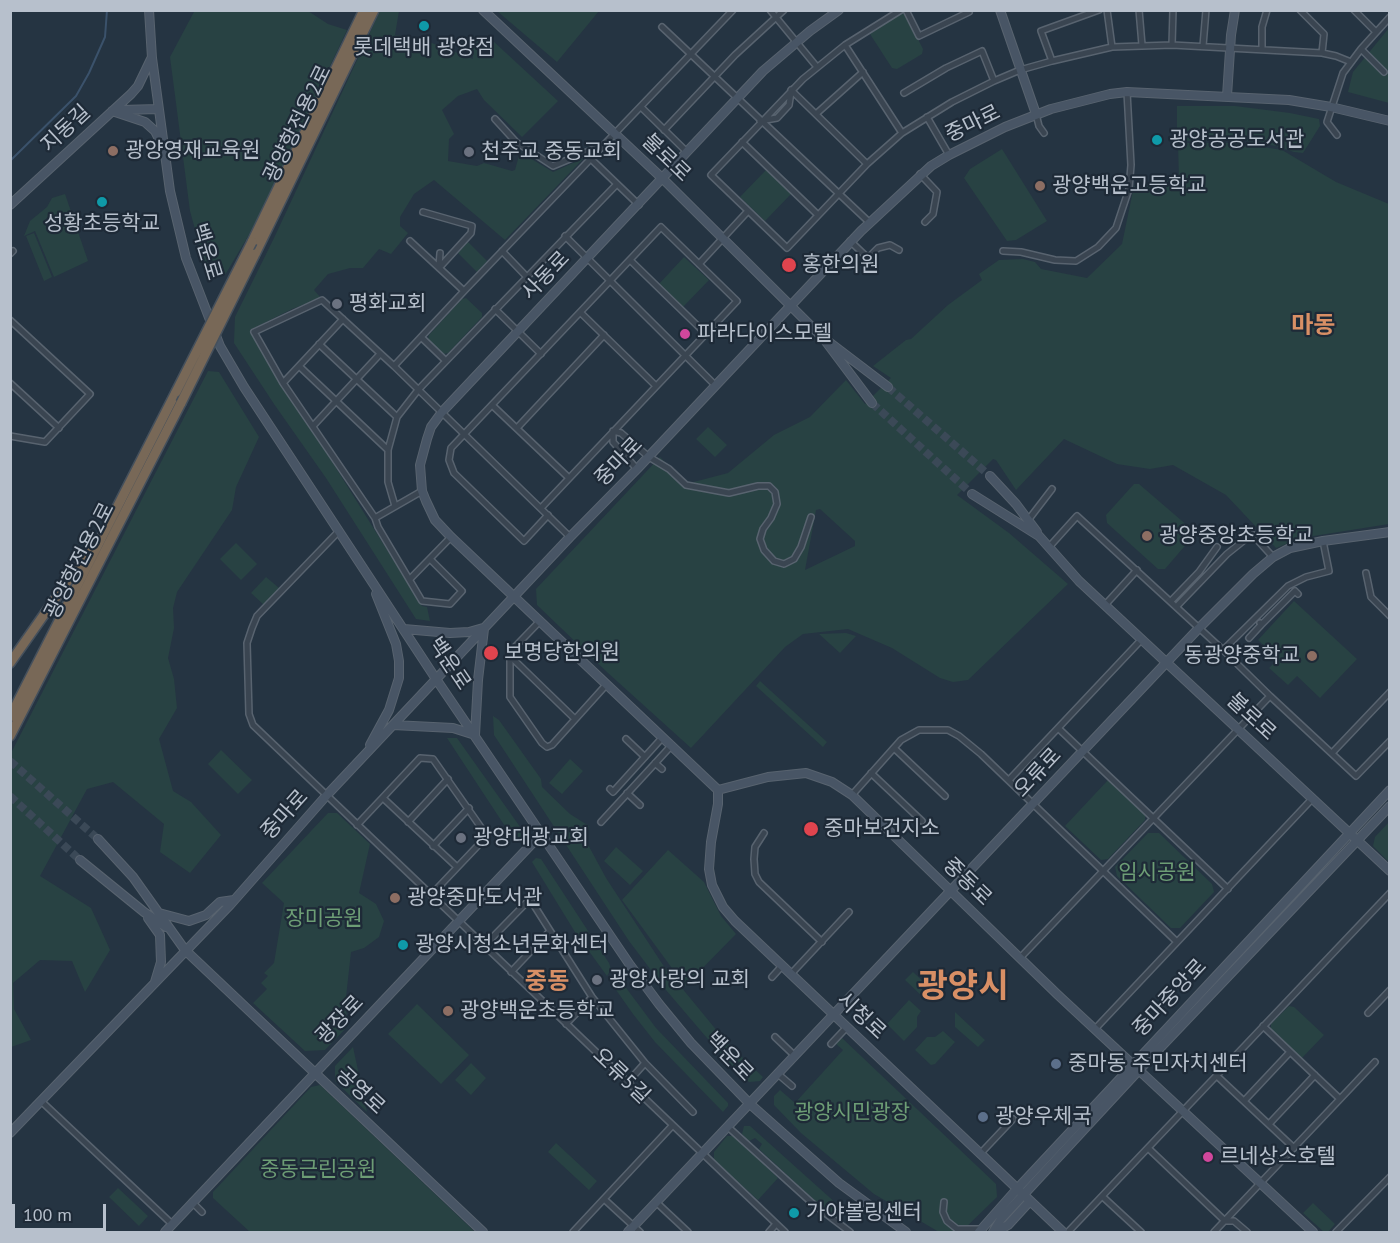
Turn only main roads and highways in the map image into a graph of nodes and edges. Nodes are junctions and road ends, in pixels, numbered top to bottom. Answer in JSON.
{"nodes":[{"id":1,"x":364,"y":10,"type":"edge"},
{"id":2,"x":374,"y":10,"type":"edge"},
{"id":3,"x":114,"y":513,"type":"junction"},
{"id":4,"x":10,"y":663,"type":"edge"},
{"id":5,"x":10,"y":717,"type":"edge"},
{"id":6,"x":10,"y":736,"type":"edge"}],
"edges":[{"from":1,"to":3,"type":"highway","name":"광양항전용2로","bridge":true},
{"from":2,"to":6,"type":"highway","name":"광양항전용2로","bridge":true},
{"from":3,"to":4,"type":"highway"},
{"from":3,"to":5,"type":"highway","name":"광양항전용2로"}]}
